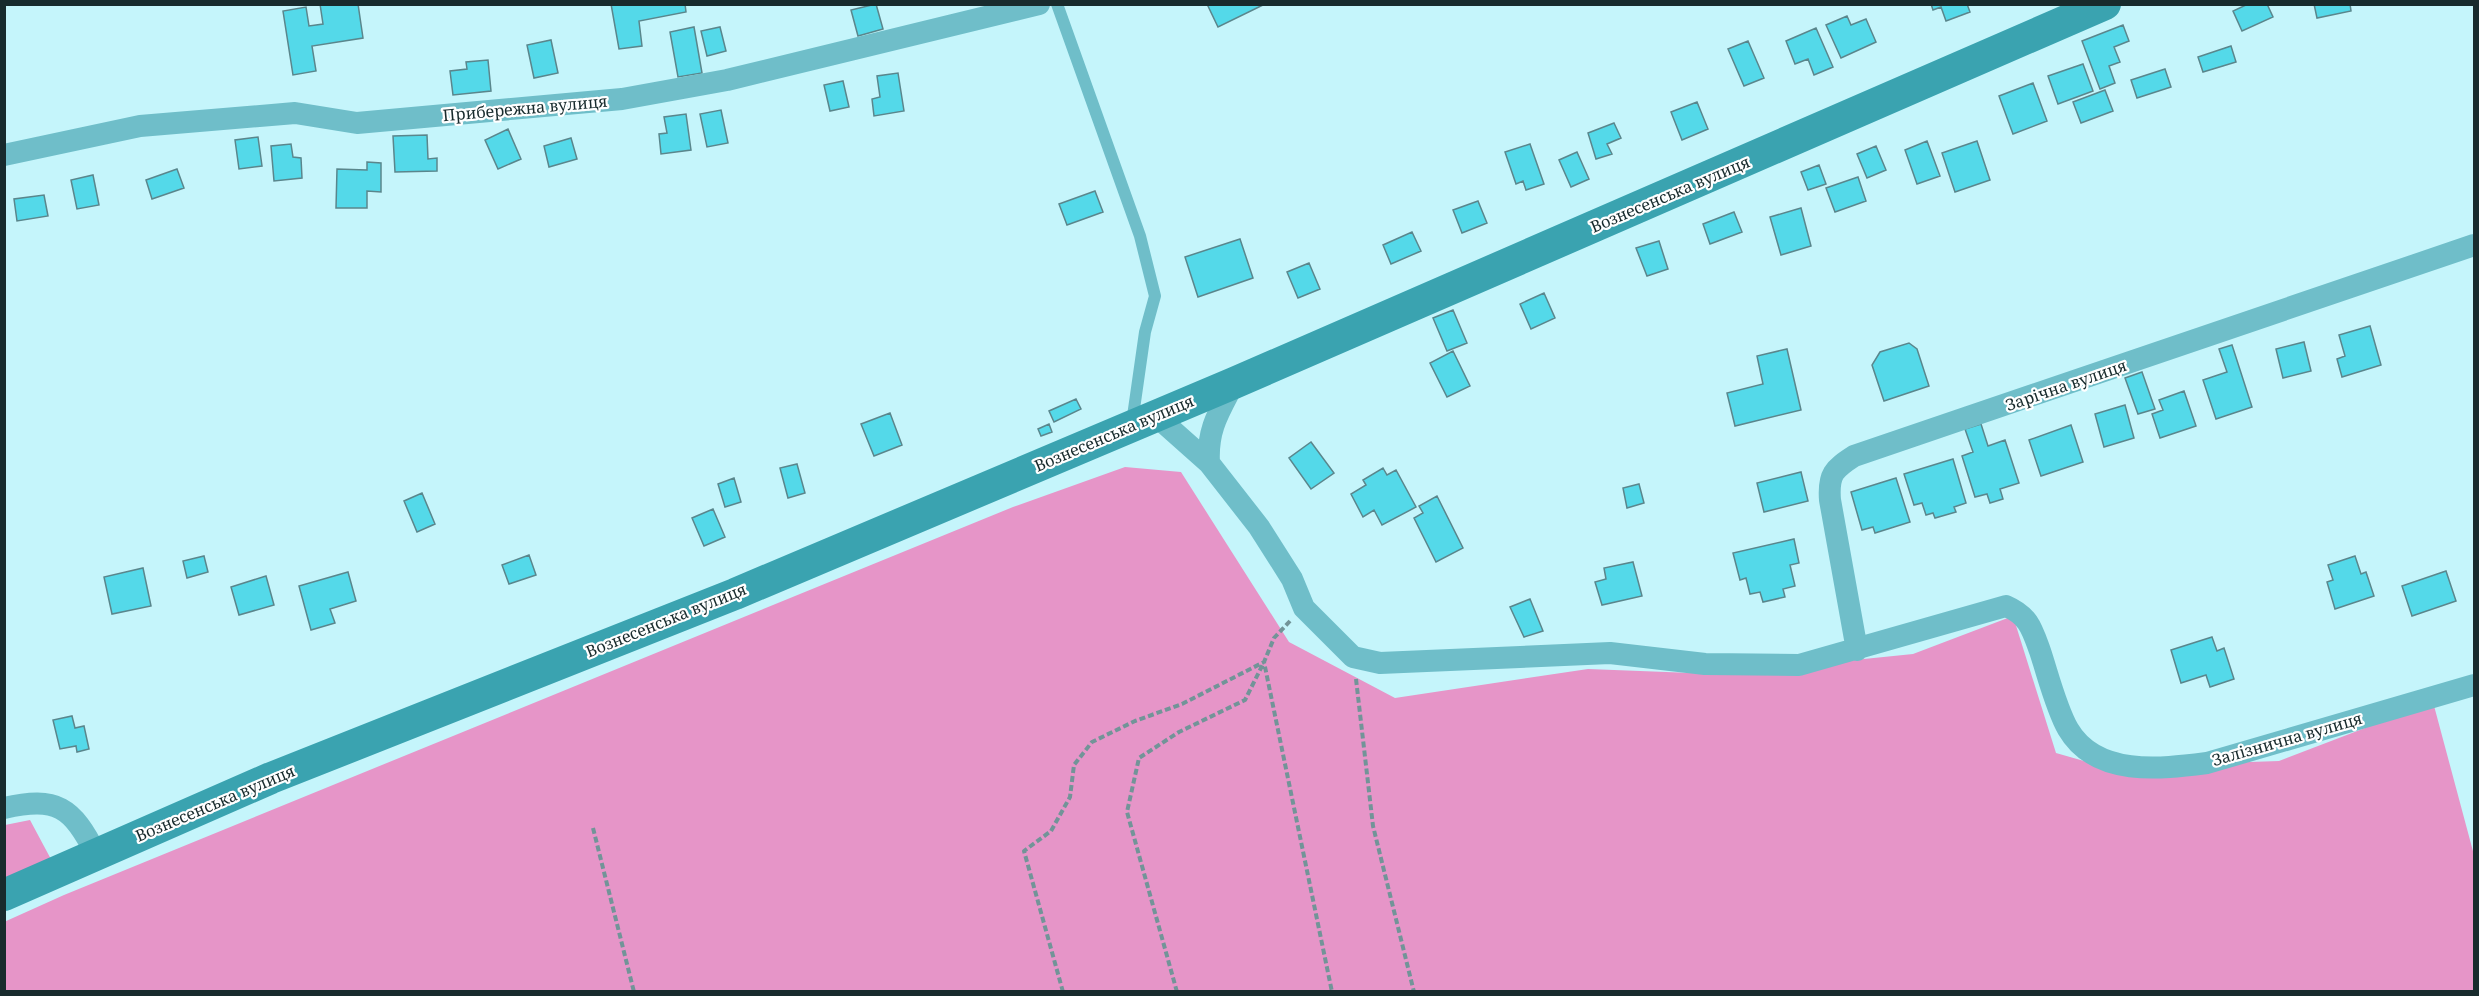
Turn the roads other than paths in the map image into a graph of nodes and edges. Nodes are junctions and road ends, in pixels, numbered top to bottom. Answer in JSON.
{"nodes":[{"id":1,"x":1039,"y":4,"type":"edge"},
{"id":2,"x":1057,"y":4,"type":"edge"},
{"id":3,"x":2105,"y":4,"type":"edge"},
{"id":4,"x":4,"y":155,"type":"edge"},
{"id":5,"x":2475,"y":245,"type":"edge"},
{"id":6,"x":1234,"y":383,"type":"junction"},
{"id":7,"x":1144,"y":420,"type":"junction"},
{"id":8,"x":1209,"y":462,"type":"junction"},
{"id":9,"x":1857,"y":650,"type":"junction"},
{"id":10,"x":2475,"y":685,"type":"edge"},
{"id":11,"x":4,"y":808,"type":"edge"},
{"id":12,"x":96,"y":854,"type":"junction"},
{"id":13,"x":4,"y":895,"type":"edge"}],
"edges":[{"from":1,"to":4,"type":"street","name":"Прибережна вулиця"},
{"from":2,"to":7,"type":"lane"},
{"from":3,"to":6,"type":"main road","name":"Вознесенська вулиця"},
{"from":5,"to":9,"type":"street","name":"Зарічна вулиця"},
{"from":6,"to":7,"type":"main road","name":"Вознесенська вулиця"},
{"from":6,"to":8,"type":"street","name":"Вознесенська вулиця"},
{"from":7,"to":8,"type":"street"},
{"from":7,"to":12,"type":"main road","name":"Вознесенська вулиця"},
{"from":8,"to":9,"type":"street"},
{"from":9,"to":10,"type":"street","name":"Залізнична вулиця"},
{"from":11,"to":12,"type":"street"},
{"from":12,"to":13,"type":"main road","name":"Вознесенська вулиця"}]}
